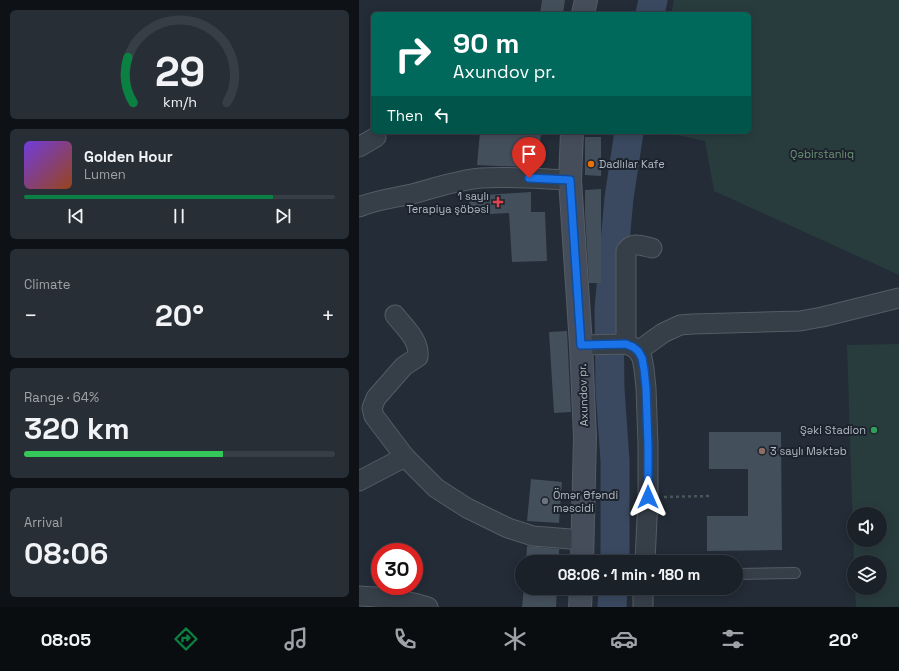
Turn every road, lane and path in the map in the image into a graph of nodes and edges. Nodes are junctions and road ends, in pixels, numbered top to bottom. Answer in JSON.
{"nodes":[{"id":1,"x":586,"y":0,"type":"edge"},
{"id":2,"x":583,"y":12,"type":"edge"},
{"id":3,"x":571,"y":134,"type":"edge"},
{"id":4,"x":376,"y":137,"type":"dead end"},
{"id":5,"x":359,"y":147,"type":"edge"},
{"id":6,"x":570,"y":180,"type":"junction"},
{"id":7,"x":359,"y":207,"type":"edge"},
{"id":8,"x":653,"y":248,"type":"dead end"},
{"id":9,"x":899,"y":298,"type":"edge"},
{"id":10,"x":395,"y":316,"type":"dead end"},
{"id":11,"x":589,"y":345,"type":"junction"},
{"id":12,"x":632,"y":348,"type":"junction"},
{"id":13,"x":405,"y":457,"type":"junction"},
{"id":14,"x":359,"y":481,"type":"edge"},
{"id":15,"x":709,"y":496,"type":"dead end"},
{"id":16,"x":648,"y":497,"type":"junction"},
{"id":17,"x":583,"y":540,"type":"junction"},
{"id":18,"x":582,"y":555,"type":"edge"},
{"id":19,"x":645,"y":555,"type":"edge"},
{"id":20,"x":795,"y":573,"type":"dead end"},
{"id":21,"x":743,"y":574,"type":"edge"},
{"id":22,"x":581,"y":595,"type":"edge"},
{"id":23,"x":643,"y":595,"type":"edge"},
{"id":24,"x":359,"y":596,"type":"edge"},
{"id":25,"x":428,"y":607,"type":"edge"},
{"id":26,"x":581,"y":607,"type":"edge"},
{"id":27,"x":643,"y":607,"type":"edge"}],
"edges":[{"from":1,"to":2,"type":"street"},
{"from":3,"to":6,"type":"street","name":"Axundov pr."},
{"from":4,"to":5,"type":"street"},
{"from":6,"to":7,"type":"street"},
{"from":6,"to":11,"type":"street","name":"Axundov pr."},
{"from":8,"to":12,"type":"street"},
{"from":9,"to":12,"type":"street"},
{"from":10,"to":13,"type":"street"},
{"from":11,"to":12,"type":"street"},
{"from":11,"to":17,"type":"street","name":"Axundov pr."},
{"from":12,"to":16,"type":"street"},
{"from":13,"to":14,"type":"street"},
{"from":13,"to":17,"type":"street"},
{"from":15,"to":16,"type":"path"},
{"from":16,"to":19,"type":"street"},
{"from":17,"to":18,"type":"street","name":"Axundov pr."},
{"from":20,"to":21,"type":"lane"},
{"from":22,"to":26,"type":"street"},
{"from":23,"to":27,"type":"street"},
{"from":24,"to":25,"type":"street"}]}
